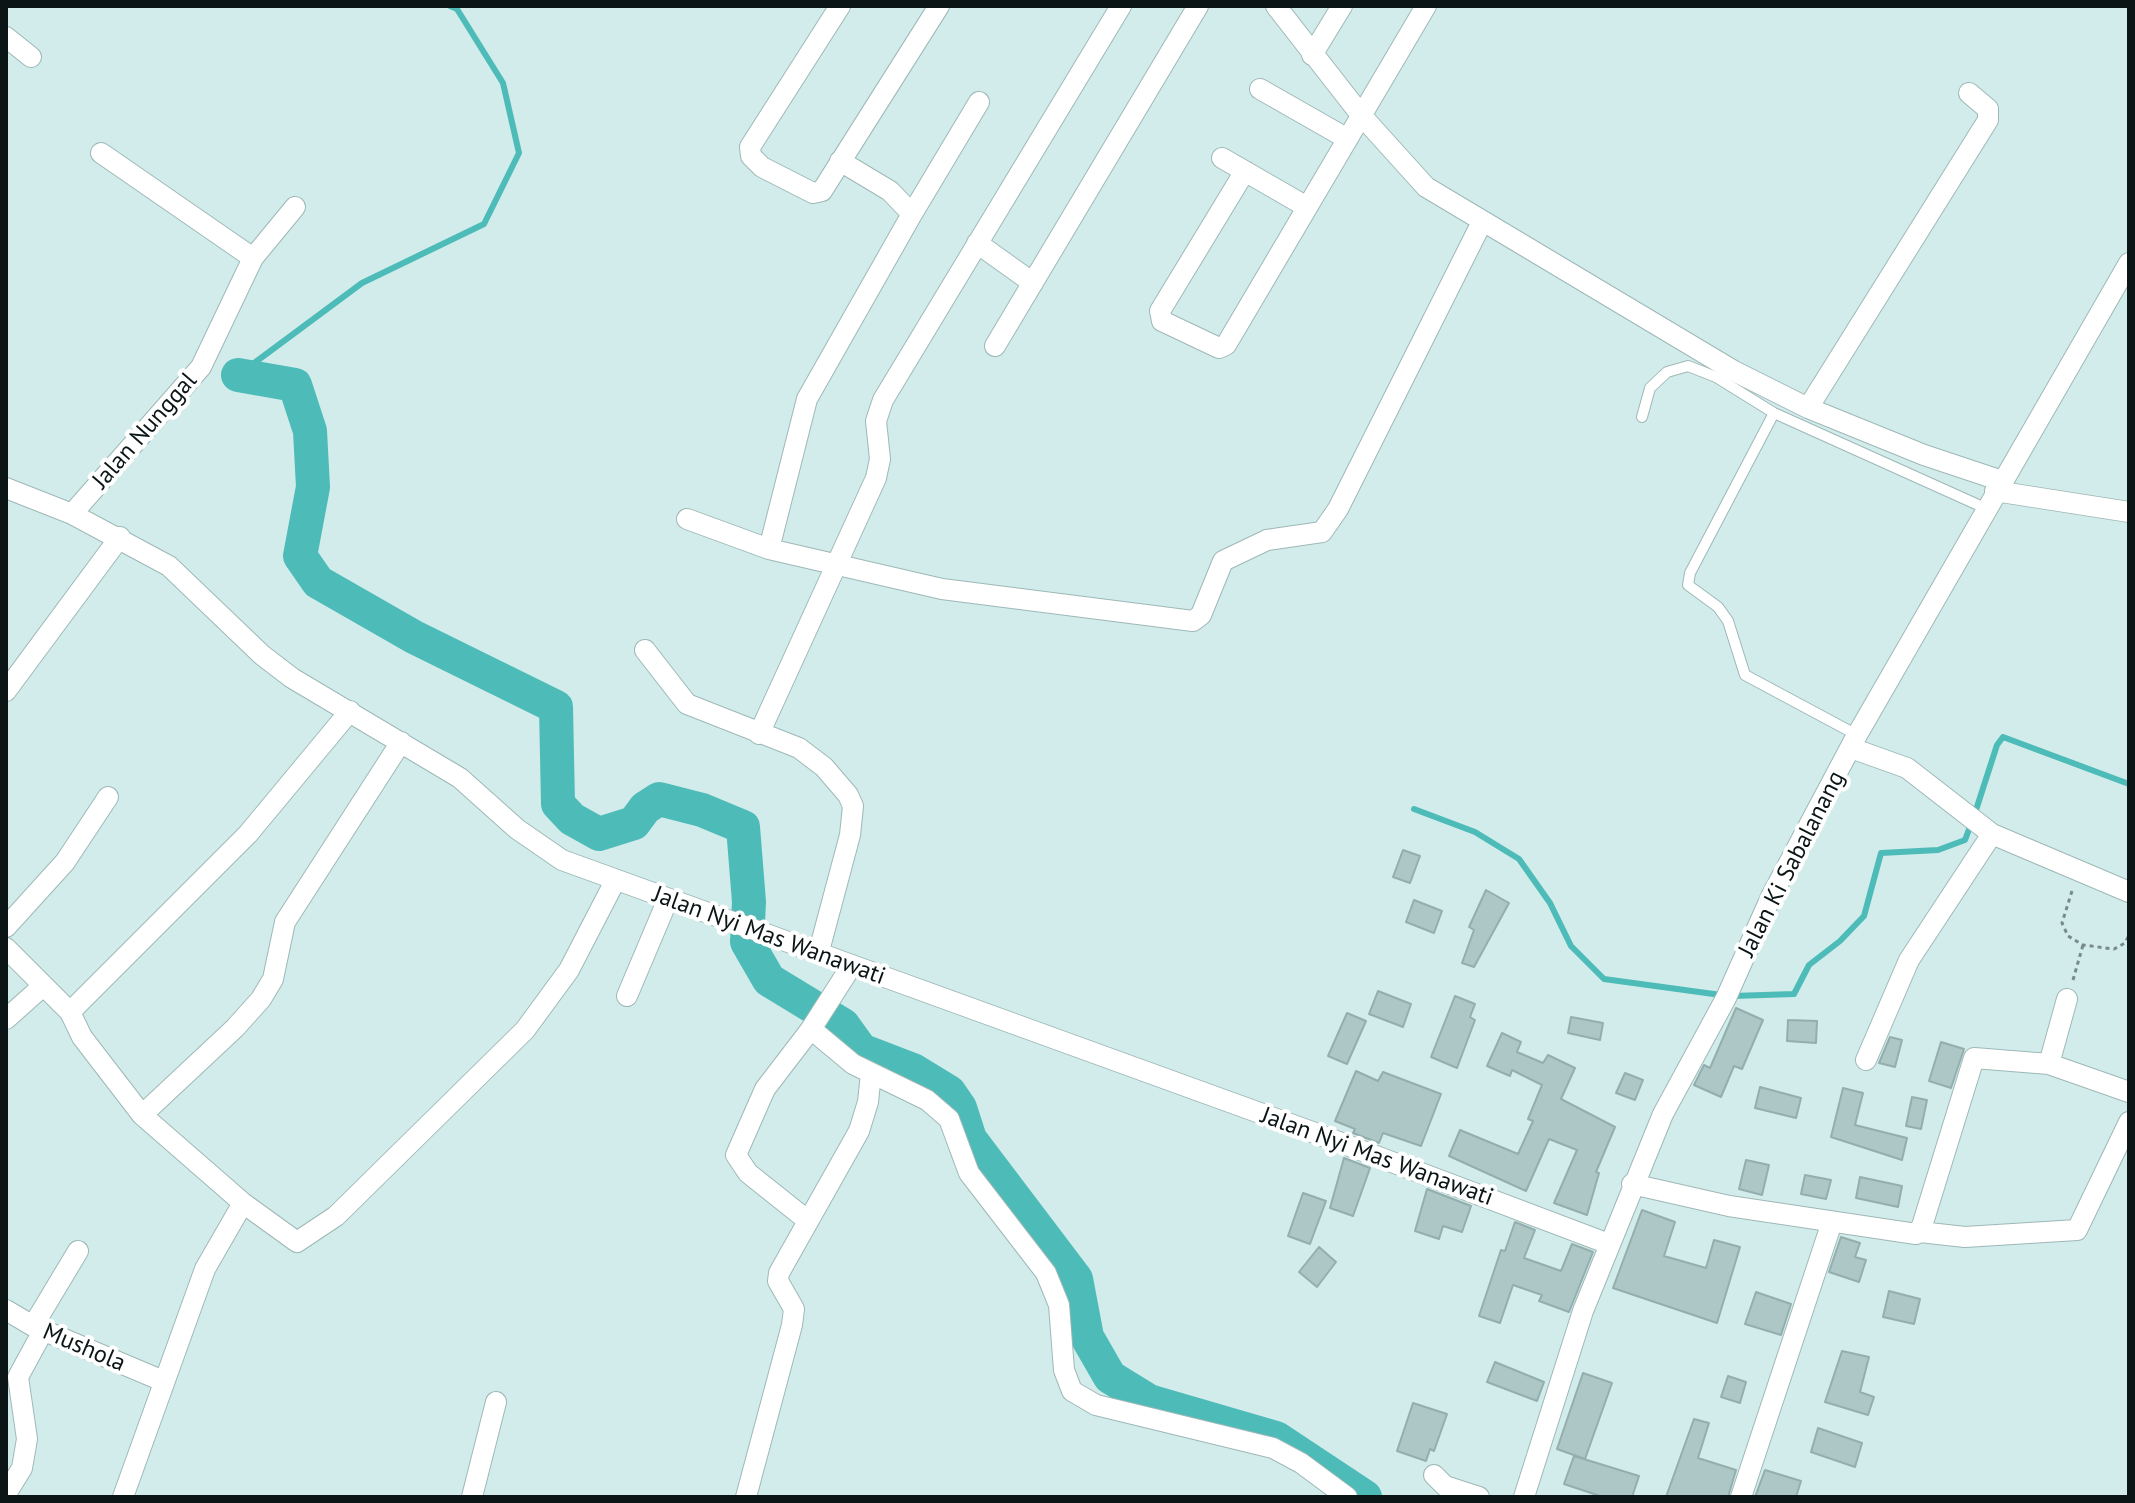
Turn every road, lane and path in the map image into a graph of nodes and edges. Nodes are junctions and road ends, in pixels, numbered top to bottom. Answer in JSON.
{"nodes":[{"id":1,"x":840,"y":6,"type":"edge"},
{"id":2,"x":939,"y":6,"type":"edge"},
{"id":3,"x":1121,"y":6,"type":"edge"},
{"id":4,"x":1198,"y":6,"type":"edge"},
{"id":5,"x":1276,"y":6,"type":"edge"},
{"id":6,"x":1342,"y":6,"type":"edge"},
{"id":7,"x":1426,"y":6,"type":"edge"},
{"id":8,"x":6,"y":37,"type":"edge"},
{"id":9,"x":1312,"y":55,"type":"junction"},
{"id":10,"x":31,"y":57,"type":"dead end"},
{"id":11,"x":1260,"y":89,"type":"dead end"},
{"id":12,"x":1969,"y":93,"type":"dead end"},
{"id":13,"x":979,"y":102,"type":"dead end"},
{"id":14,"x":1361,"y":115,"type":"junction"},
{"id":15,"x":1346,"y":138,"type":"junction"},
{"id":16,"x":101,"y":153,"type":"dead end"},
{"id":17,"x":1222,"y":158,"type":"dead end"},
{"id":18,"x":840,"y":161,"type":"junction"},
{"id":19,"x":1245,"y":171,"type":"junction"},
{"id":20,"x":295,"y":207,"type":"dead end"},
{"id":21,"x":1307,"y":207,"type":"junction"},
{"id":22,"x":912,"y":214,"type":"junction"},
{"id":23,"x":1482,"y":222,"type":"junction"},
{"id":24,"x":977,"y":243,"type":"junction"},
{"id":25,"x":253,"y":258,"type":"junction"},
{"id":26,"x":2129,"y":263,"type":"edge"},
{"id":27,"x":1033,"y":283,"type":"junction"},
{"id":28,"x":995,"y":346,"type":"dead end"},
{"id":29,"x":1808,"y":408,"type":"junction"},
{"id":30,"x":1774,"y":413,"type":"junction"},
{"id":31,"x":1642,"y":417,"type":"dead end"},
{"id":32,"x":6,"y":488,"type":"edge"},
{"id":33,"x":1994,"y":493,"type":"junction"},
{"id":34,"x":2129,"y":512,"type":"edge"},
{"id":35,"x":72,"y":514,"type":"junction"},
{"id":36,"x":687,"y":519,"type":"dead end"},
{"id":37,"x":120,"y":537,"type":"junction"},
{"id":38,"x":769,"y":549,"type":"junction"},
{"id":39,"x":839,"y":562,"type":"junction"},
{"id":40,"x":645,"y":650,"type":"dead end"},
{"id":41,"x":6,"y":691,"type":"edge"},
{"id":42,"x":350,"y":711,"type":"junction"},
{"id":43,"x":759,"y":734,"type":"junction"},
{"id":44,"x":401,"y":742,"type":"junction"},
{"id":45,"x":1854,"y":742,"type":"junction"},
{"id":46,"x":108,"y":797,"type":"dead end"},
{"id":47,"x":1978,"y":822,"type":"junction"},
{"id":48,"x":2080,"y":873,"type":"junction"},
{"id":49,"x":615,"y":881,"type":"junction"},
{"id":50,"x":2129,"y":892,"type":"edge"},
{"id":51,"x":668,"y":899,"type":"junction"},
{"id":52,"x":6,"y":927,"type":"edge"},
{"id":53,"x":2129,"y":935,"type":"edge"},
{"id":54,"x":2083,"y":945,"type":"junction"},
{"id":55,"x":6,"y":948,"type":"edge"},
{"id":56,"x":819,"y":951,"type":"junction"},
{"id":57,"x":852,"y":965,"type":"junction"},
{"id":58,"x":43,"y":986,"type":"junction"},
{"id":59,"x":627,"y":996,"type":"dead end"},
{"id":60,"x":2067,"y":999,"type":"joint"},
{"id":61,"x":70,"y":1012,"type":"junction"},
{"id":62,"x":6,"y":1019,"type":"edge"},
{"id":63,"x":813,"y":1026,"type":"junction"},
{"id":64,"x":1866,"y":1060,"type":"dead end"},
{"id":65,"x":2049,"y":1064,"type":"junction"},
{"id":66,"x":871,"y":1073,"type":"junction"},
{"id":67,"x":2129,"y":1092,"type":"edge"},
{"id":68,"x":142,"y":1115,"type":"junction"},
{"id":69,"x":2129,"y":1122,"type":"edge"},
{"id":70,"x":1632,"y":1184,"type":"junction"},
{"id":71,"x":243,"y":1203,"type":"junction"},
{"id":72,"x":807,"y":1220,"type":"junction"},
{"id":73,"x":1832,"y":1222,"type":"junction"},
{"id":74,"x":1920,"y":1232,"type":"junction"},
{"id":75,"x":1609,"y":1244,"type":"junction"},
{"id":76,"x":78,"y":1251,"type":"dead end"},
{"id":77,"x":6,"y":1310,"type":"edge"},
{"id":78,"x":38,"y":1328,"type":"junction"},
{"id":79,"x":163,"y":1381,"type":"junction"},
{"id":80,"x":496,"y":1402,"type":"dead end"},
{"id":81,"x":1434,"y":1475,"type":"dead end"},
{"id":82,"x":6,"y":1494,"type":"edge"},
{"id":83,"x":1529,"y":1495,"type":"edge"},
{"id":84,"x":123,"y":1497,"type":"edge"},
{"id":85,"x":472,"y":1497,"type":"edge"},
{"id":86,"x":746,"y":1497,"type":"edge"},
{"id":87,"x":1347,"y":1497,"type":"edge"},
{"id":88,"x":1479,"y":1497,"type":"edge"},
{"id":89,"x":1741,"y":1497,"type":"edge"}],
"edges":[{"from":1,"to":18,"type":"street"},
{"from":2,"to":18,"type":"street"},
{"from":3,"to":24,"type":"street"},
{"from":4,"to":27,"type":"street"},
{"from":5,"to":9,"type":"street"},
{"from":6,"to":9,"type":"street"},
{"from":7,"to":14,"type":"street"},
{"from":8,"to":10,"type":"street"},
{"from":9,"to":14,"type":"street"},
{"from":11,"to":15,"type":"street"},
{"from":12,"to":29,"type":"street"},
{"from":13,"to":22,"type":"street"},
{"from":14,"to":15,"type":"street"},
{"from":14,"to":23,"type":"street"},
{"from":15,"to":21,"type":"street"},
{"from":16,"to":25,"type":"street"},
{"from":17,"to":19,"type":"street"},
{"from":18,"to":22,"type":"street"},
{"from":19,"to":21,"type":"street"},
{"from":19,"to":21,"type":"street"},
{"from":20,"to":25,"type":"street","name":"Jalan Nunggal"},
{"from":22,"to":38,"type":"street"},
{"from":23,"to":29,"type":"street"},
{"from":23,"to":39,"type":"street"},
{"from":24,"to":27,"type":"street"},
{"from":24,"to":39,"type":"street"},
{"from":25,"to":35,"type":"street","name":"Jalan Nunggal"},
{"from":26,"to":33,"type":"street","name":"Jalan Ki Sabalanang"},
{"from":27,"to":28,"type":"street"},
{"from":29,"to":33,"type":"street"},
{"from":30,"to":31,"type":"lane"},
{"from":30,"to":33,"type":"lane"},
{"from":30,"to":45,"type":"lane"},
{"from":32,"to":35,"type":"street","name":"Jalan Nyi Mas Wanawati"},
{"from":33,"to":34,"type":"street"},
{"from":33,"to":45,"type":"street","name":"Jalan Ki Sabalanang"},
{"from":35,"to":37,"type":"street","name":"Jalan Nyi Mas Wanawati"},
{"from":36,"to":38,"type":"street"},
{"from":37,"to":41,"type":"street"},
{"from":37,"to":42,"type":"street","name":"Jalan Nyi Mas Wanawati"},
{"from":38,"to":39,"type":"street"},
{"from":39,"to":43,"type":"street"},
{"from":40,"to":43,"type":"street"},
{"from":42,"to":44,"type":"street","name":"Jalan Nyi Mas Wanawati"},
{"from":42,"to":61,"type":"street"},
{"from":43,"to":56,"type":"street"},
{"from":44,"to":49,"type":"street","name":"Jalan Nyi Mas Wanawati"},
{"from":44,"to":68,"type":"street"},
{"from":45,"to":47,"type":"street"},
{"from":45,"to":70,"type":"street","name":"Jalan Ki Sabalanang"},
{"from":46,"to":52,"type":"street"},
{"from":47,"to":48,"type":"street"},
{"from":47,"to":64,"type":"street"},
{"from":48,"to":50,"type":"street"},
{"from":48,"to":54,"type":"path"},
{"from":49,"to":51,"type":"street","name":"Jalan Nyi Mas Wanawati"},
{"from":49,"to":71,"type":"street"},
{"from":51,"to":56,"type":"street","name":"Jalan Nyi Mas Wanawati"},
{"from":51,"to":59,"type":"street"},
{"from":53,"to":54,"type":"path"},
{"from":54,"to":60,"type":"path"},
{"from":55,"to":58,"type":"street"},
{"from":56,"to":57,"type":"street","name":"Jalan Nyi Mas Wanawati"},
{"from":57,"to":63,"type":"street"},
{"from":57,"to":75,"type":"street","name":"Jalan Nyi Mas Wanawati"},
{"from":58,"to":61,"type":"street"},
{"from":58,"to":62,"type":"street"},
{"from":60,"to":65,"type":"street"},
{"from":61,"to":68,"type":"street"},
{"from":63,"to":66,"type":"street"},
{"from":63,"to":72,"type":"street"},
{"from":65,"to":67,"type":"street"},
{"from":65,"to":74,"type":"street"},
{"from":66,"to":72,"type":"street"},
{"from":66,"to":87,"type":"street"},
{"from":68,"to":71,"type":"street"},
{"from":69,"to":74,"type":"street"},
{"from":70,"to":73,"type":"street"},
{"from":70,"to":75,"type":"street","name":"Jalan Ki Sabalanang"},
{"from":71,"to":79,"type":"street"},
{"from":72,"to":86,"type":"street"},
{"from":73,"to":74,"type":"street"},
{"from":73,"to":89,"type":"street"},
{"from":75,"to":83,"type":"street","name":"Jalan Ki Sabalanang"},
{"from":76,"to":78,"type":"street"},
{"from":77,"to":78,"type":"street","name":"Mushola"},
{"from":78,"to":79,"type":"street","name":"Mushola"},
{"from":78,"to":82,"type":"street"},
{"from":79,"to":84,"type":"street"},
{"from":80,"to":85,"type":"street"},
{"from":81,"to":88,"type":"street"}]}
